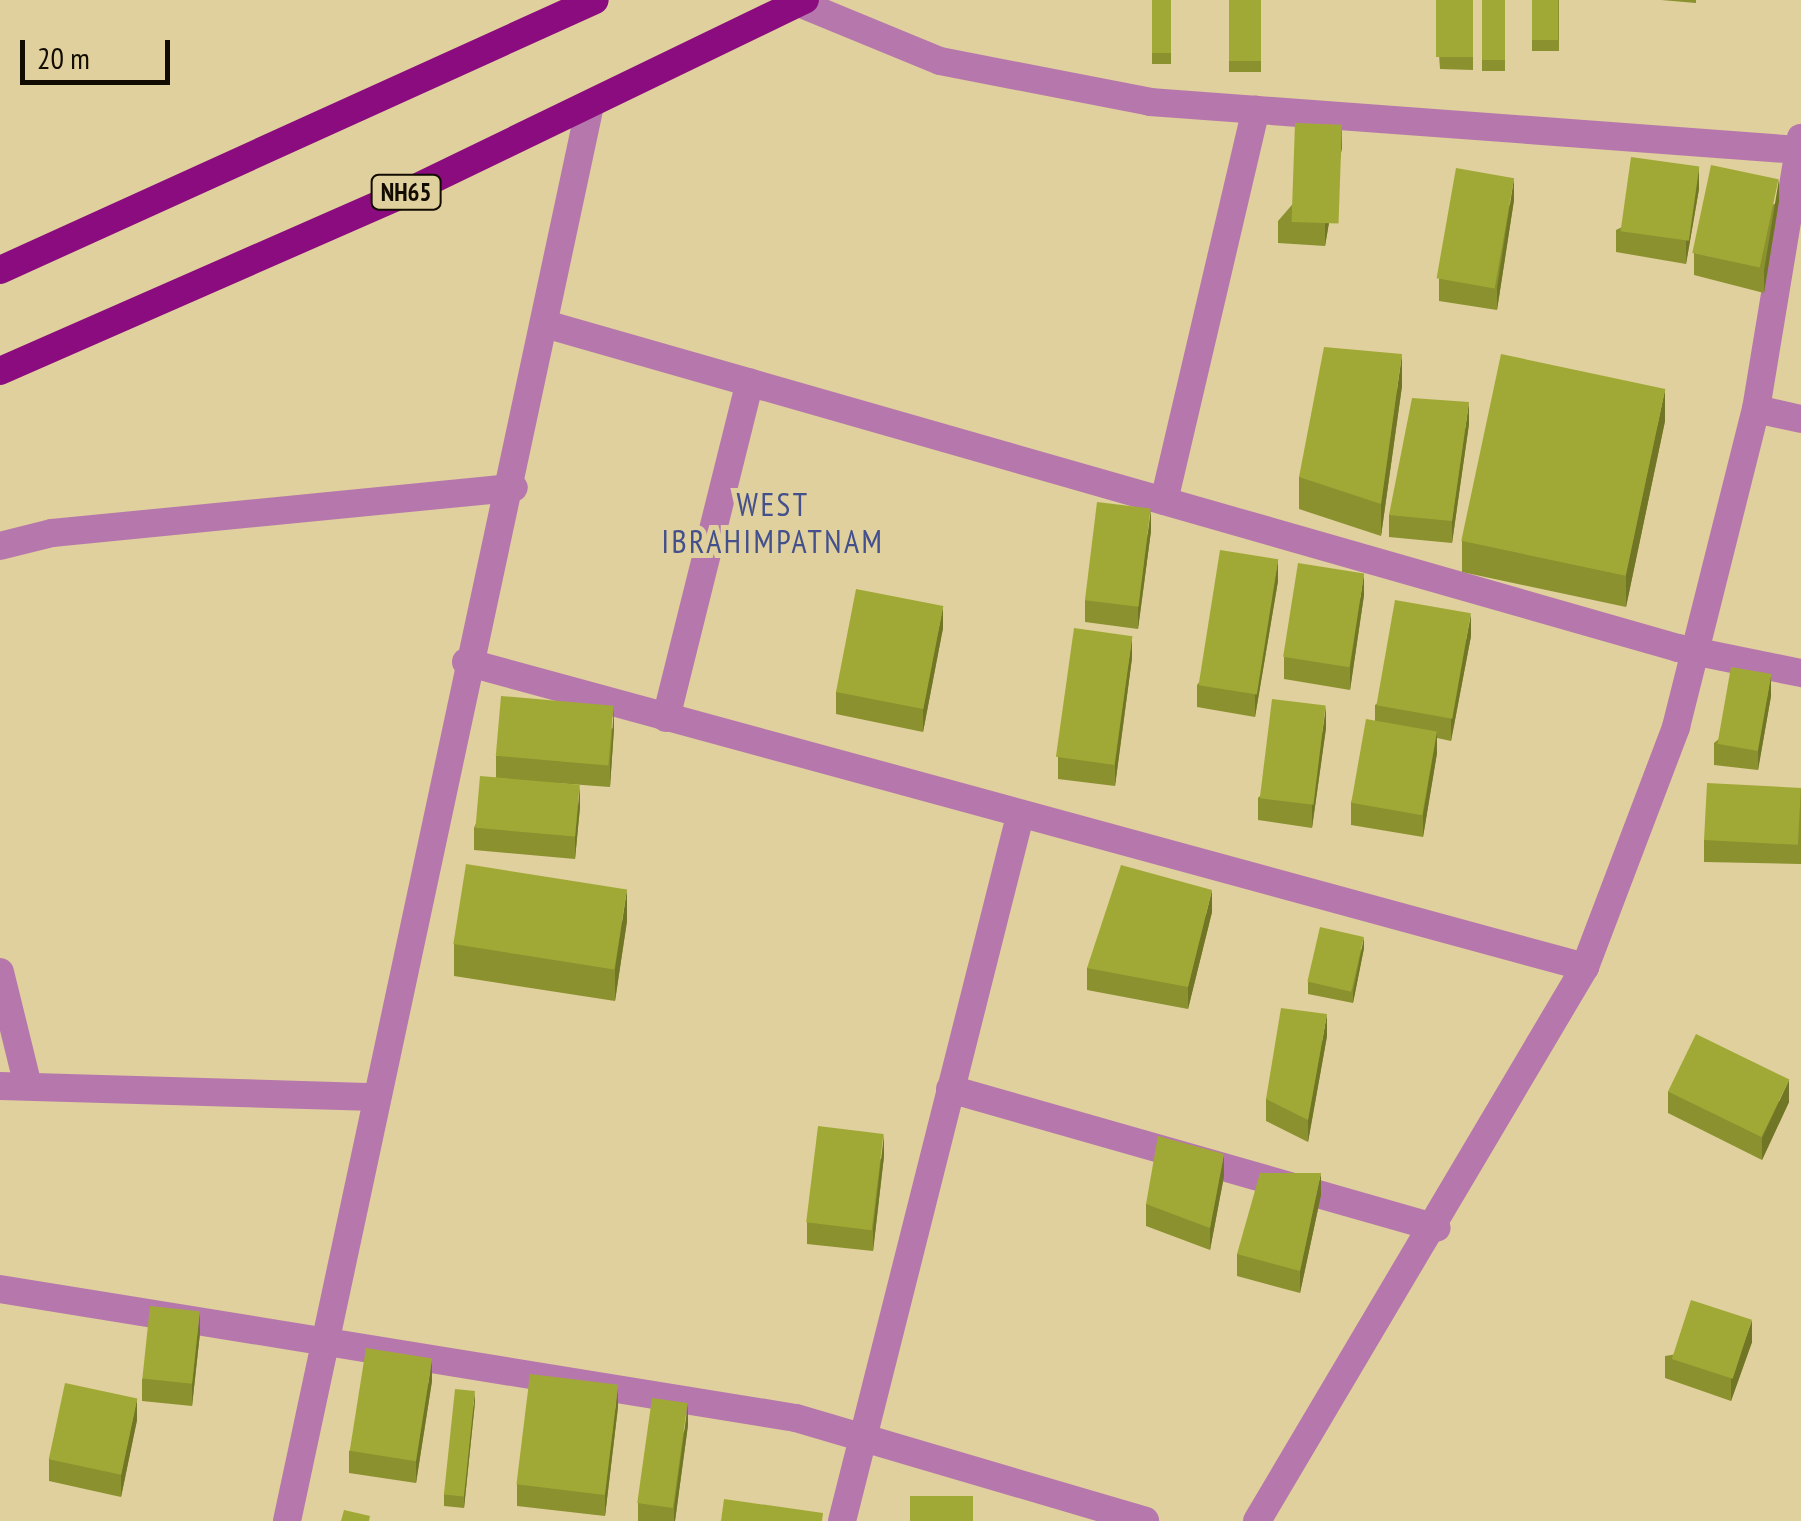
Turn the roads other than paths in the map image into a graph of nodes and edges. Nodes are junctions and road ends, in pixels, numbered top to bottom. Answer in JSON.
{"nodes":[{"id":1,"x":595,"y":0,"type":"edge"},
{"id":2,"x":802,"y":2,"type":"edge"},
{"id":3,"x":590,"y":104,"type":"junction"},
{"id":4,"x":1256,"y":110,"type":"junction"},
{"id":5,"x":1800,"y":144,"type":"edge"},
{"id":6,"x":0,"y":270,"type":"edge"},
{"id":7,"x":545,"y":324,"type":"junction"},
{"id":8,"x":0,"y":371,"type":"edge"},
{"id":9,"x":750,"y":382,"type":"junction"},
{"id":10,"x":1756,"y":409,"type":"junction"},
{"id":11,"x":1801,"y":419,"type":"edge"},
{"id":12,"x":514,"y":488,"type":"junction"},
{"id":13,"x":1164,"y":501,"type":"junction"},
{"id":14,"x":0,"y":546,"type":"edge"},
{"id":15,"x":1694,"y":652,"type":"junction"},
{"id":16,"x":466,"y":662,"type":"junction"},
{"id":17,"x":1801,"y":673,"type":"edge"},
{"id":18,"x":666,"y":718,"type":"junction"},
{"id":19,"x":1020,"y":816,"type":"junction"},
{"id":20,"x":1586,"y":967,"type":"junction"},
{"id":21,"x":0,"y":972,"type":"edge"},
{"id":22,"x":14,"y":1086,"type":"edge"},
{"id":23,"x":950,"y":1089,"type":"junction"},
{"id":24,"x":375,"y":1097,"type":"junction"},
{"id":25,"x":1438,"y":1228,"type":"junction"},
{"id":26,"x":0,"y":1288,"type":"edge"},
{"id":27,"x":323,"y":1341,"type":"junction"},
{"id":28,"x":862,"y":1438,"type":"junction"},
{"id":29,"x":287,"y":1521,"type":"edge"},
{"id":30,"x":842,"y":1521,"type":"edge"},
{"id":31,"x":1145,"y":1521,"type":"edge"},
{"id":32,"x":1257,"y":1521,"type":"edge"}],
"edges":[{"from":1,"to":6,"type":"highway"},
{"from":2,"to":3,"type":"highway","number":"NH65"},
{"from":2,"to":4,"type":"street"},
{"from":3,"to":7,"type":"street"},
{"from":3,"to":8,"type":"highway","number":"NH65"},
{"from":4,"to":5,"type":"street"},
{"from":4,"to":13,"type":"street"},
{"from":5,"to":10,"type":"street"},
{"from":7,"to":9,"type":"street"},
{"from":7,"to":12,"type":"street"},
{"from":9,"to":13,"type":"street"},
{"from":9,"to":18,"type":"street"},
{"from":10,"to":11,"type":"street"},
{"from":10,"to":15,"type":"street"},
{"from":12,"to":14,"type":"street"},
{"from":12,"to":16,"type":"street"},
{"from":13,"to":15,"type":"street"},
{"from":15,"to":17,"type":"street"},
{"from":15,"to":20,"type":"street"},
{"from":16,"to":18,"type":"street"},
{"from":16,"to":24,"type":"street"},
{"from":18,"to":19,"type":"street"},
{"from":19,"to":20,"type":"street"},
{"from":19,"to":23,"type":"street"},
{"from":20,"to":25,"type":"street"},
{"from":21,"to":22,"type":"street"},
{"from":22,"to":24,"type":"street"},
{"from":23,"to":25,"type":"street"},
{"from":23,"to":28,"type":"street"},
{"from":24,"to":27,"type":"street"},
{"from":25,"to":32,"type":"street"},
{"from":26,"to":27,"type":"street"},
{"from":27,"to":28,"type":"street"},
{"from":27,"to":29,"type":"street"},
{"from":28,"to":30,"type":"street"},
{"from":28,"to":31,"type":"street"}]}
